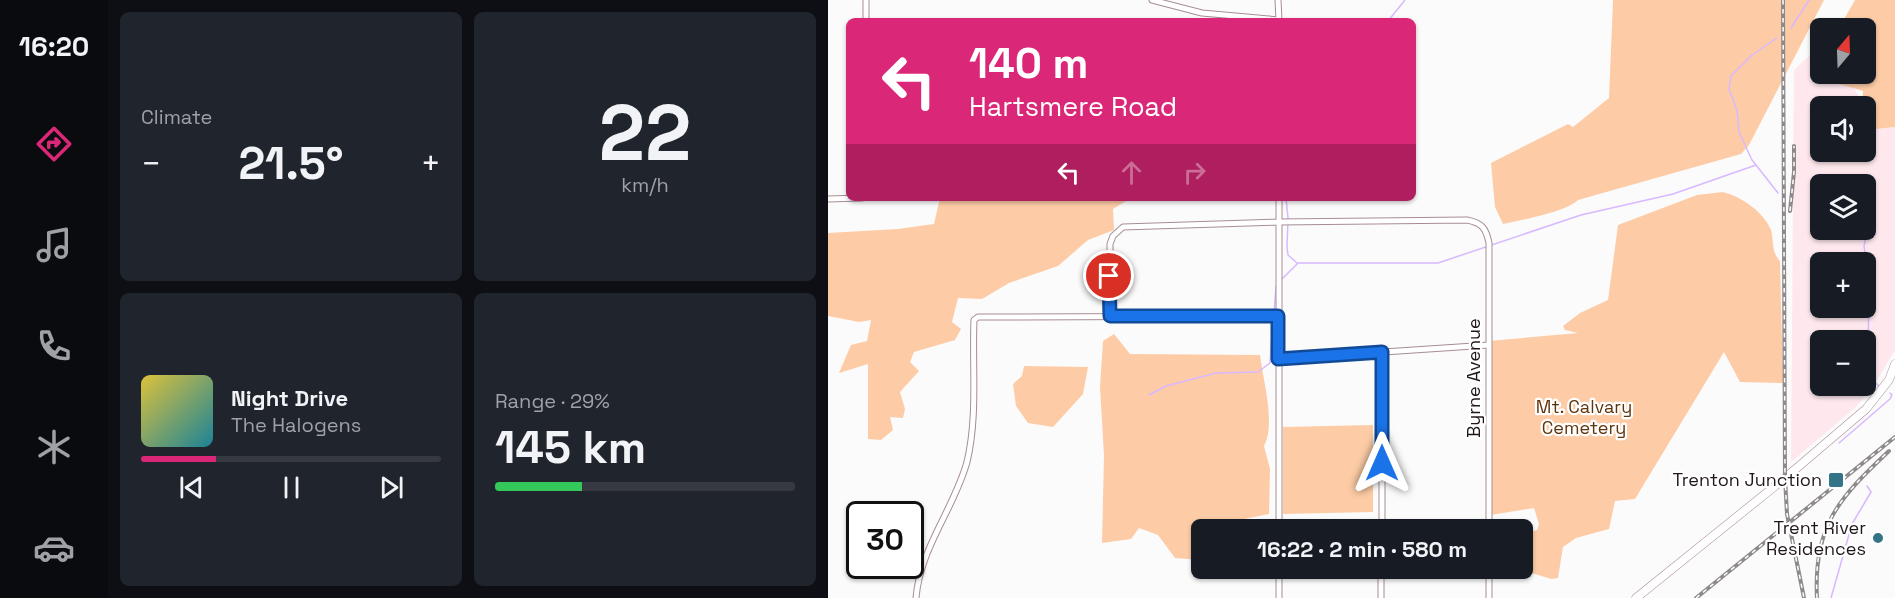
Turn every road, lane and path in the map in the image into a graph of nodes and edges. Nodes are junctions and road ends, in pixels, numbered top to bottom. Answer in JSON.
{"nodes":[{"id":1,"x":866,"y":0,"type":"edge"},
{"id":2,"x":1152,"y":0,"type":"edge"},
{"id":3,"x":1278,"y":0,"type":"edge"},
{"id":4,"x":866,"y":18,"type":"edge"},
{"id":5,"x":1257,"y":18,"type":"edge"},
{"id":6,"x":1279,"y":18,"type":"edge"},
{"id":7,"x":846,"y":198,"type":"edge"},
{"id":8,"x":828,"y":199,"type":"edge"},
{"id":9,"x":1279,"y":201,"type":"edge"},
{"id":10,"x":1279,"y":222,"type":"junction"},
{"id":11,"x":1110,"y":316,"type":"junction"},
{"id":12,"x":1278,"y":316,"type":"junction"},
{"id":13,"x":1489,"y":345,"type":"junction"},
{"id":14,"x":1382,"y":352,"type":"junction"},
{"id":15,"x":1278,"y":359,"type":"junction"},
{"id":16,"x":1895,"y":364,"type":"edge"},
{"id":17,"x":1279,"y":519,"type":"edge"},
{"id":18,"x":1382,"y":519,"type":"edge"},
{"id":19,"x":1489,"y":519,"type":"edge"},
{"id":20,"x":1279,"y":579,"type":"edge"},
{"id":21,"x":1382,"y":579,"type":"edge"},
{"id":22,"x":1489,"y":579,"type":"edge"},
{"id":23,"x":916,"y":598,"type":"edge"},
{"id":24,"x":1279,"y":598,"type":"edge"},
{"id":25,"x":1381,"y":598,"type":"edge"},
{"id":26,"x":1489,"y":598,"type":"edge"},
{"id":27,"x":1636,"y":598,"type":"edge"}],
"edges":[{"from":1,"to":4,"type":"street"},
{"from":2,"to":5,"type":"street"},
{"from":3,"to":6,"type":"street"},
{"from":7,"to":8,"type":"street"},
{"from":9,"to":10,"type":"street"},
{"from":10,"to":11,"type":"street"},
{"from":10,"to":12,"type":"street"},
{"from":10,"to":13,"type":"street","name":"Byrne Avenue"},
{"from":11,"to":12,"type":"street"},
{"from":11,"to":23,"type":"street"},
{"from":12,"to":15,"type":"street"},
{"from":13,"to":14,"type":"street"},
{"from":13,"to":19,"type":"street","name":"Byrne Avenue"},
{"from":14,"to":15,"type":"street"},
{"from":14,"to":18,"type":"street"},
{"from":15,"to":17,"type":"street"},
{"from":16,"to":27,"type":"street"},
{"from":20,"to":24,"type":"street"},
{"from":21,"to":25,"type":"street"},
{"from":22,"to":26,"type":"street"}]}
